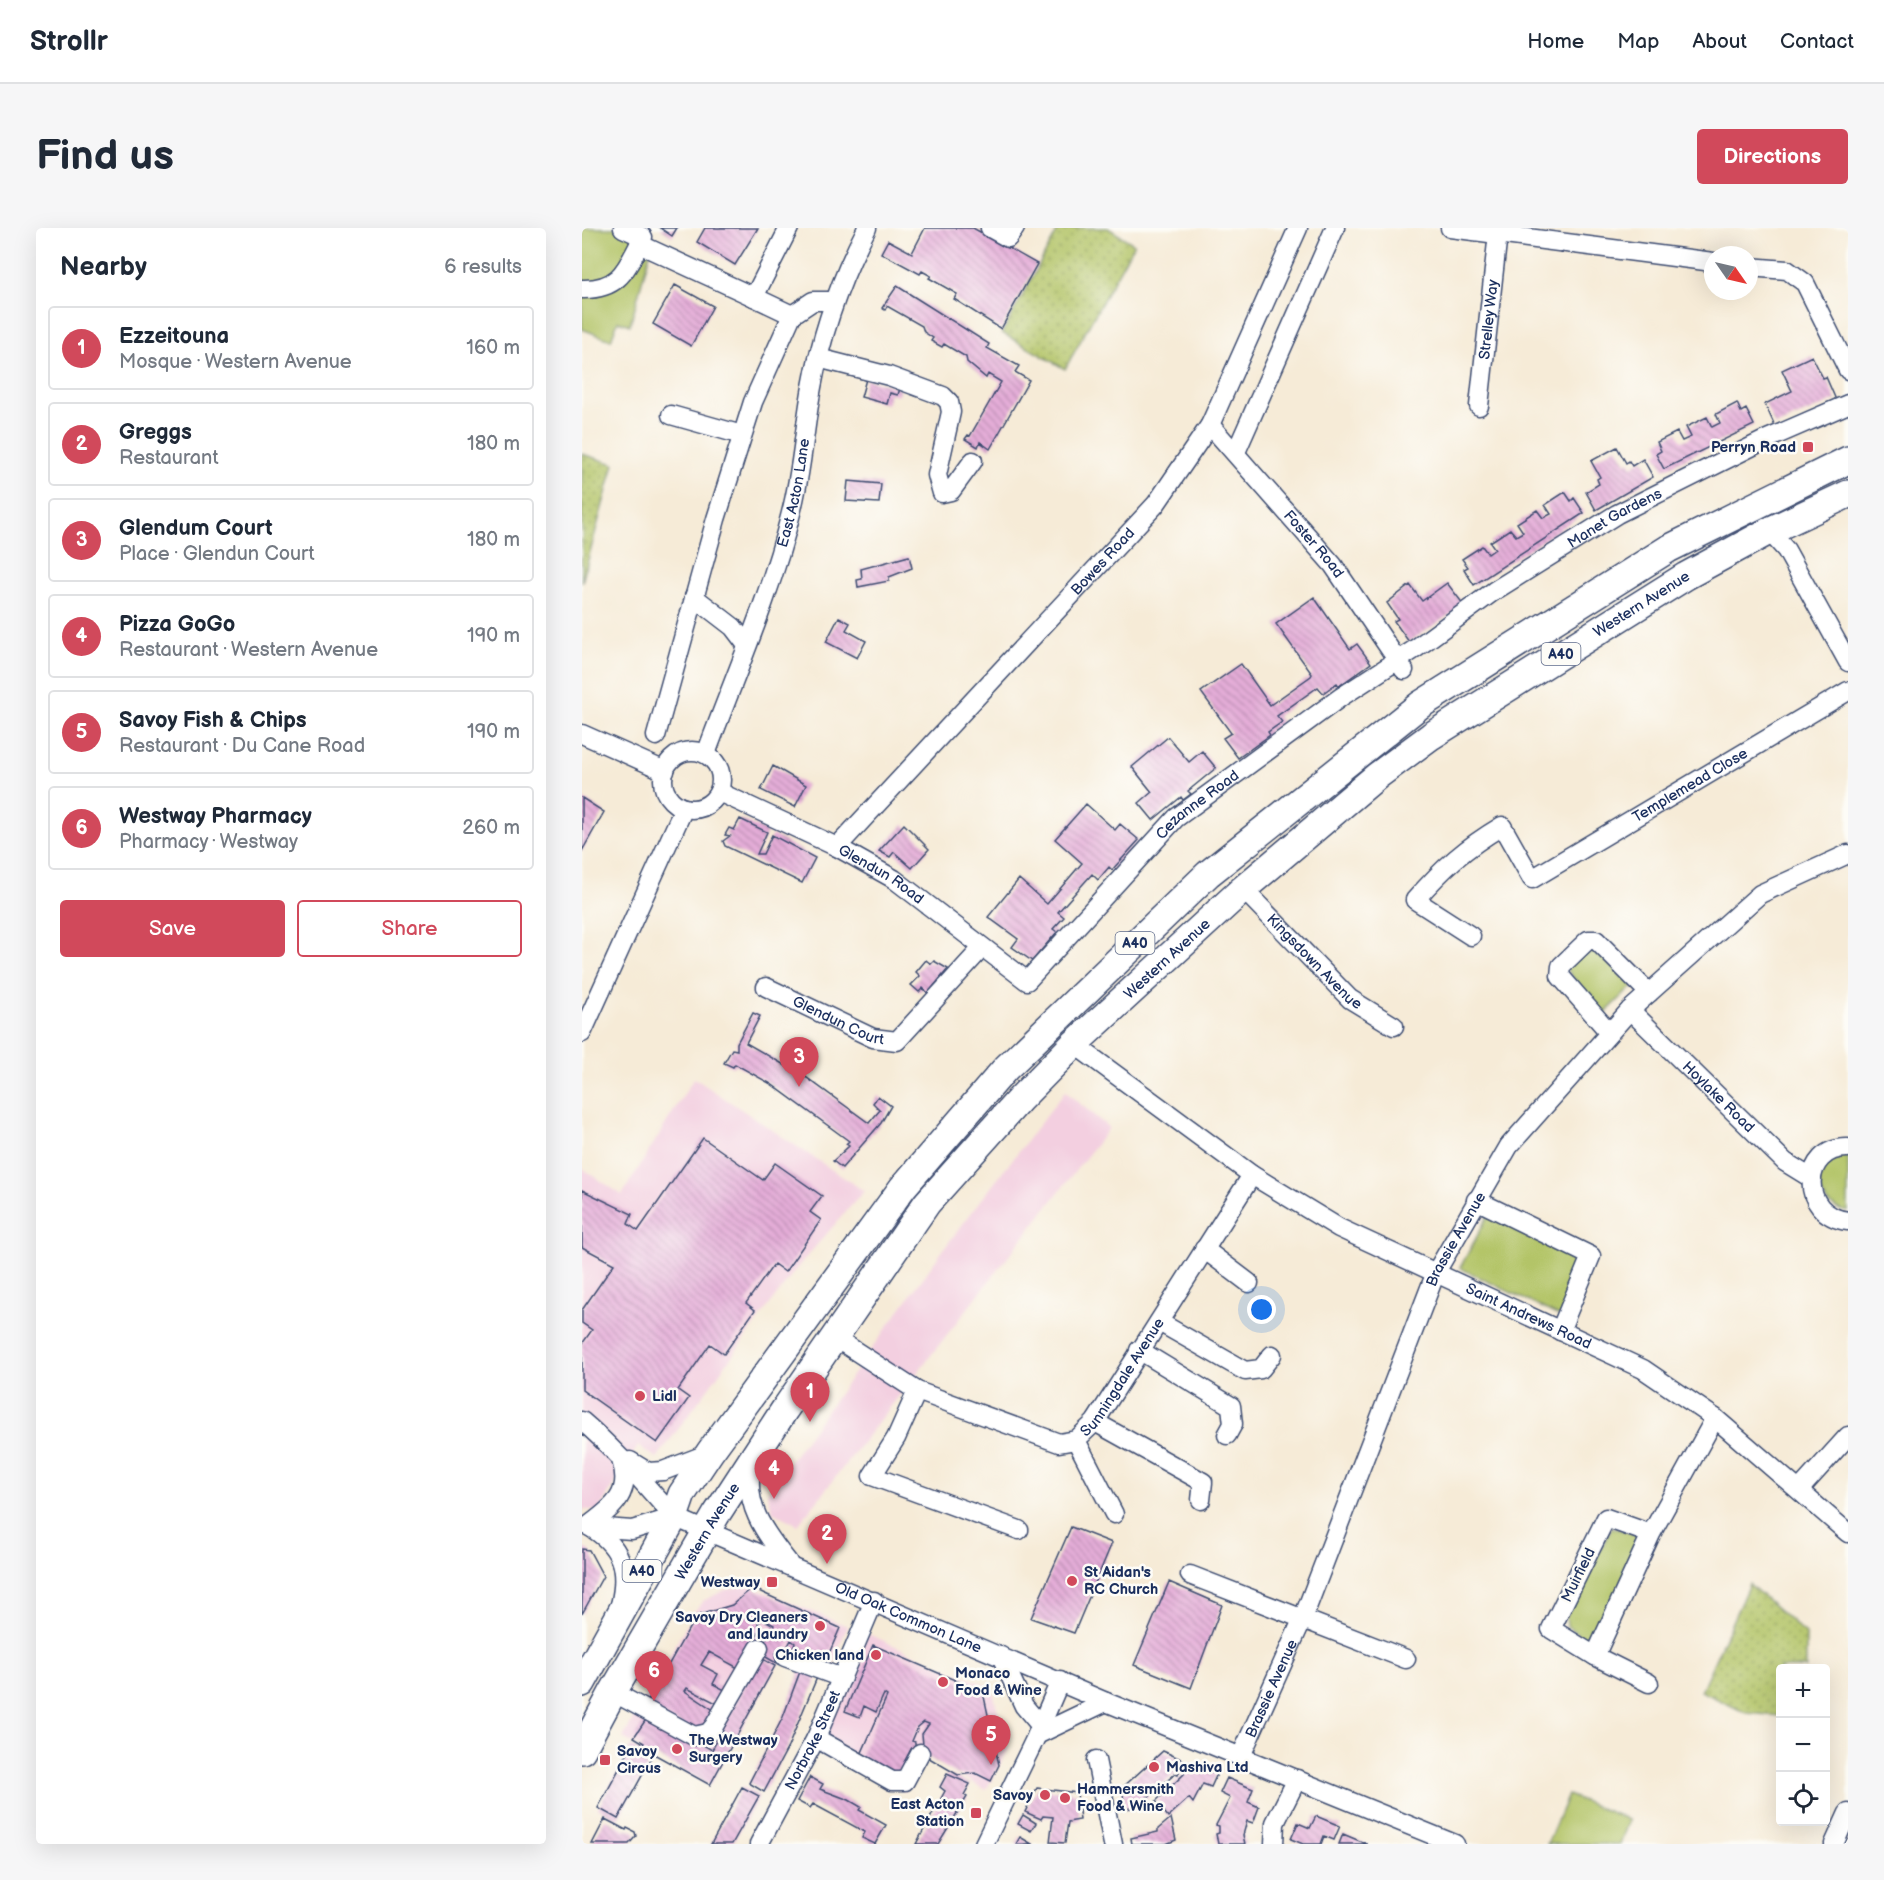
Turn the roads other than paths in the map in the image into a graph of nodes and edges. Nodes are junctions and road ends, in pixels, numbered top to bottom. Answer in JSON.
{"nodes":[{"id":1,"x":623,"y":228,"type":"edge"},
{"id":2,"x":789,"y":228,"type":"edge"},
{"id":3,"x":867,"y":228,"type":"edge"},
{"id":4,"x":990,"y":228,"type":"edge"},
{"id":5,"x":1015,"y":228,"type":"edge"},
{"id":6,"x":1298,"y":228,"type":"edge"},
{"id":7,"x":1335,"y":228,"type":"edge"},
{"id":8,"x":1450,"y":228,"type":"edge"},
{"id":9,"x":1498,"y":233,"type":"junction"},
{"id":10,"x":639,"y":244,"type":"junction"},
{"id":11,"x":1704,"y":261,"type":"edge"},
{"id":12,"x":1758,"y":268,"type":"edge"},
{"id":13,"x":582,"y":289,"type":"edge"},
{"id":14,"x":754,"y":297,"type":"junction"},
{"id":15,"x":834,"y":301,"type":"junction"},
{"id":16,"x":792,"y":315,"type":"junction"},
{"id":17,"x":818,"y":358,"type":"junction"},
{"id":18,"x":1848,"y":370,"type":"edge"},
{"id":19,"x":1848,"y":404,"type":"edge"},
{"id":20,"x":1479,"y":406,"type":"dead end"},
{"id":21,"x":671,"y":415,"type":"dead end"},
{"id":22,"x":1210,"y":425,"type":"junction"},
{"id":23,"x":742,"y":435,"type":"junction"},
{"id":24,"x":1236,"y":452,"type":"junction"},
{"id":25,"x":1848,"y":460,"type":"edge"},
{"id":26,"x":973,"y":461,"type":"dead end"},
{"id":27,"x":1848,"y":494,"type":"edge"},
{"id":28,"x":1769,"y":531,"type":"junction"},
{"id":29,"x":694,"y":597,"type":"junction"},
{"id":30,"x":746,"y":644,"type":"junction"},
{"id":31,"x":1848,"y":662,"type":"edge"},
{"id":32,"x":1401,"y":666,"type":"junction"},
{"id":33,"x":1848,"y":691,"type":"edge"},
{"id":34,"x":582,"y":734,"type":"edge"},
{"id":35,"x":656,"y":736,"type":"dead end"},
{"id":36,"x":706,"y":754,"type":"junction"},
{"id":37,"x":664,"y":771,"type":"junction"},
{"id":38,"x":719,"y":792,"type":"junction"},
{"id":39,"x":684,"y":808,"type":"junction"},
{"id":40,"x":837,"y":847,"type":"junction"},
{"id":41,"x":1848,"y":855,"type":"edge"},
{"id":42,"x":1242,"y":889,"type":"junction"},
{"id":43,"x":1471,"y":936,"type":"dead end"},
{"id":44,"x":982,"y":948,"type":"junction"},
{"id":45,"x":1027,"y":981,"type":"joint"},
{"id":46,"x":766,"y":987,"type":"dead end"},
{"id":47,"x":1649,"y":993,"type":"junction"},
{"id":48,"x":1630,"y":1010,"type":"junction"},
{"id":49,"x":1394,"y":1026,"type":"dead end"},
{"id":50,"x":1609,"y":1032,"type":"junction"},
{"id":51,"x":582,"y":1033,"type":"edge"},
{"id":52,"x":1074,"y":1044,"type":"junction"},
{"id":53,"x":1848,"y":1148,"type":"edge"},
{"id":54,"x":1252,"y":1175,"type":"junction"},
{"id":55,"x":1811,"y":1178,"type":"junction"},
{"id":56,"x":1476,"y":1200,"type":"junction"},
{"id":57,"x":1848,"y":1221,"type":"edge"},
{"id":58,"x":1204,"y":1249,"type":"junction"},
{"id":59,"x":1436,"y":1272,"type":"junction"},
{"id":60,"x":1249,"y":1283,"type":"dead end"},
{"id":61,"x":1159,"y":1322,"type":"junction"},
{"id":62,"x":1560,"y":1331,"type":"junction"},
{"id":63,"x":834,"y":1337,"type":"junction"},
{"id":64,"x":1138,"y":1350,"type":"junction"},
{"id":65,"x":1272,"y":1355,"type":"dead end"},
{"id":66,"x":916,"y":1391,"type":"junction"},
{"id":67,"x":1715,"y":1418,"type":"junction"},
{"id":68,"x":582,"y":1421,"type":"edge"},
{"id":69,"x":1095,"y":1422,"type":"junction"},
{"id":70,"x":1227,"y":1435,"type":"dead end"},
{"id":71,"x":1848,"y":1436,"type":"edge"},
{"id":72,"x":1076,"y":1440,"type":"junction"},
{"id":73,"x":710,"y":1452,"type":"junction"},
{"id":74,"x":618,"y":1453,"type":"junction"},
{"id":75,"x":757,"y":1453,"type":"junction"},
{"id":76,"x":1800,"y":1489,"type":"junction"},
{"id":77,"x":1201,"y":1500,"type":"dead end"},
{"id":78,"x":1113,"y":1514,"type":"dead end"},
{"id":79,"x":674,"y":1517,"type":"junction"},
{"id":80,"x":585,"y":1526,"type":"edge"},
{"id":81,"x":707,"y":1530,"type":"junction"},
{"id":82,"x":1019,"y":1530,"type":"dead end"},
{"id":83,"x":1848,"y":1533,"type":"edge"},
{"id":84,"x":1651,"y":1534,"type":"junction"},
{"id":85,"x":790,"y":1565,"type":"junction"},
{"id":86,"x":1190,"y":1575,"type":"dead end"},
{"id":87,"x":874,"y":1601,"type":"junction"},
{"id":88,"x":1303,"y":1618,"type":"junction"},
{"id":89,"x":613,"y":1626,"type":"junction"},
{"id":90,"x":759,"y":1648,"type":"dead end"},
{"id":91,"x":1001,"y":1656,"type":"junction"},
{"id":92,"x":1595,"y":1656,"type":"junction"},
{"id":93,"x":785,"y":1657,"type":"dead end"},
{"id":94,"x":1406,"y":1659,"type":"dead end"},
{"id":95,"x":842,"y":1678,"type":"junction"},
{"id":96,"x":1060,"y":1681,"type":"junction"},
{"id":97,"x":582,"y":1683,"type":"edge"},
{"id":98,"x":1649,"y":1683,"type":"dead end"},
{"id":99,"x":613,"y":1692,"type":"junction"},
{"id":100,"x":1106,"y":1702,"type":"junction"},
{"id":101,"x":1038,"y":1730,"type":"junction"},
{"id":102,"x":816,"y":1738,"type":"junction"},
{"id":103,"x":582,"y":1750,"type":"edge"},
{"id":104,"x":920,"y":1753,"type":"dead end"},
{"id":105,"x":1241,"y":1756,"type":"junction"},
{"id":106,"x":1096,"y":1760,"type":"dead end"},
{"id":107,"x":1297,"y":1779,"type":"junction"},
{"id":108,"x":1848,"y":1813,"type":"edge"},
{"id":109,"x":759,"y":1844,"type":"edge"},
{"id":110,"x":984,"y":1844,"type":"edge"},
{"id":111,"x":1113,"y":1844,"type":"edge"},
{"id":112,"x":1274,"y":1844,"type":"edge"},
{"id":113,"x":1455,"y":1844,"type":"edge"},
{"id":114,"x":1834,"y":1844,"type":"edge"}],
"edges":[{"from":1,"to":10,"type":"street"},
{"from":2,"to":14,"type":"street"},
{"from":3,"to":15,"type":"street","name":"East Acton Lane"},
{"from":4,"to":5,"type":"street"},
{"from":6,"to":22,"type":"street","name":"Bowes Road"},
{"from":7,"to":24,"type":"street"},
{"from":8,"to":9,"type":"street"},
{"from":9,"to":11,"type":"street"},
{"from":9,"to":20,"type":"street","name":"Strelley Way"},
{"from":10,"to":13,"type":"street"},
{"from":10,"to":14,"type":"street"},
{"from":12,"to":18,"type":"street"},
{"from":14,"to":16,"type":"street"},
{"from":15,"to":16,"type":"street"},
{"from":15,"to":17,"type":"street","name":"East Acton Lane"},
{"from":16,"to":23,"type":"street"},
{"from":17,"to":26,"type":"street"},
{"from":17,"to":30,"type":"street","name":"East Acton Lane"},
{"from":19,"to":32,"type":"street","name":"Manet Gardens"},
{"from":21,"to":23,"type":"street"},
{"from":22,"to":24,"type":"street","name":"Foster Road"},
{"from":22,"to":40,"type":"street","name":"Bowes Road"},
{"from":23,"to":29,"type":"street"},
{"from":24,"to":32,"type":"street","name":"Foster Road"},
{"from":25,"to":73,"type":"highway","number":"A40"},
{"from":27,"to":28,"type":"highway","name":"Western Avenue","number":"A40"},
{"from":28,"to":31,"type":"street"},
{"from":28,"to":42,"type":"highway","name":"Western Avenue","number":"A40"},
{"from":29,"to":30,"type":"street"},
{"from":29,"to":35,"type":"street"},
{"from":30,"to":36,"type":"street","name":"East Acton Lane"},
{"from":32,"to":45,"type":"street","name":"Cezanne Road"},
{"from":33,"to":43,"type":"street","name":"Templemead Close"},
{"from":34,"to":37,"type":"street"},
{"from":36,"to":37,"type":"street"},
{"from":36,"to":38,"type":"street"},
{"from":37,"to":39,"type":"street"},
{"from":38,"to":39,"type":"street"},
{"from":38,"to":40,"type":"street","name":"Glendun Road"},
{"from":39,"to":51,"type":"street"},
{"from":40,"to":44,"type":"street","name":"Glendun Road"},
{"from":41,"to":47,"type":"street","name":"Brassie Avenue"},
{"from":42,"to":49,"type":"street","name":"Kingsdown Avenue"},
{"from":42,"to":52,"type":"highway","name":"Western Avenue","number":"A40"},
{"from":44,"to":45,"type":"street","name":"Glendun Road"},
{"from":44,"to":46,"type":"street","name":"Glendun Court"},
{"from":47,"to":48,"type":"street","name":"Brassie Avenue"},
{"from":47,"to":50,"type":"street"},
{"from":48,"to":50,"type":"street","name":"Brassie Avenue"},
{"from":48,"to":55,"type":"street","name":"Hoylake Road"},
{"from":50,"to":56,"type":"street","name":"Brassie Avenue"},
{"from":52,"to":54,"type":"street","name":"Saint Andrews Road"},
{"from":52,"to":63,"type":"highway","name":"Western Avenue","number":"A40"},
{"from":53,"to":55,"type":"street"},
{"from":54,"to":58,"type":"street","name":"Sunningdale Avenue"},
{"from":54,"to":59,"type":"street","name":"Saint Andrews Road"},
{"from":55,"to":57,"type":"street"},
{"from":56,"to":59,"type":"street","name":"Brassie Avenue"},
{"from":56,"to":62,"type":"street"},
{"from":58,"to":60,"type":"street"},
{"from":58,"to":61,"type":"street","name":"Sunningdale Avenue"},
{"from":59,"to":62,"type":"street","name":"Saint Andrews Road"},
{"from":59,"to":88,"type":"street","name":"Brassie Avenue"},
{"from":61,"to":64,"type":"street","name":"Sunningdale Avenue"},
{"from":61,"to":65,"type":"street"},
{"from":62,"to":67,"type":"street","name":"Saint Andrews Road"},
{"from":63,"to":66,"type":"street","name":"Sunningdale Avenue"},
{"from":63,"to":75,"type":"highway","name":"Western Avenue","number":"A40"},
{"from":64,"to":69,"type":"street","name":"Sunningdale Avenue"},
{"from":64,"to":70,"type":"street"},
{"from":66,"to":72,"type":"street","name":"Sunningdale Avenue"},
{"from":66,"to":82,"type":"street"},
{"from":67,"to":76,"type":"street","name":"Saint Andrews Road"},
{"from":67,"to":84,"type":"street"},
{"from":68,"to":74,"type":"street","name":"Old Oak Common Lane"},
{"from":69,"to":72,"type":"street","name":"Sunningdale Avenue"},
{"from":69,"to":77,"type":"street"},
{"from":71,"to":76,"type":"street"},
{"from":72,"to":78,"type":"street"},
{"from":73,"to":74,"type":"street","name":"Old Oak Common Lane"},
{"from":73,"to":79,"type":"highway","number":"A40"},
{"from":74,"to":79,"type":"street","name":"Old Oak Common Lane"},
{"from":74,"to":80,"type":"street"},
{"from":75,"to":81,"type":"highway","name":"Western Avenue","number":"A40"},
{"from":75,"to":85,"type":"street"},
{"from":76,"to":83,"type":"street","name":"Saint Andrews Road"},
{"from":79,"to":80,"type":"street"},
{"from":79,"to":81,"type":"street","name":"Old Oak Common Lane"},
{"from":79,"to":89,"type":"highway","number":"A40"},
{"from":80,"to":89,"type":"street"},
{"from":81,"to":85,"type":"street","name":"Old Oak Common Lane"},
{"from":81,"to":99,"type":"highway","name":"Western Avenue","number":"A40"},
{"from":84,"to":92,"type":"street"},
{"from":84,"to":92,"type":"street","name":"Muirfield"},
{"from":85,"to":87,"type":"street","name":"Old Oak Common Lane"},
{"from":86,"to":88,"type":"street"},
{"from":87,"to":91,"type":"street","name":"Old Oak Common Lane"},
{"from":87,"to":95,"type":"street","name":"Norbroke Street"},
{"from":88,"to":94,"type":"street"},
{"from":88,"to":105,"type":"street","name":"Brassie Avenue"},
{"from":89,"to":97,"type":"highway","number":"A40"},
{"from":90,"to":99,"type":"street"},
{"from":91,"to":96,"type":"street","name":"Old Oak Common Lane"},
{"from":91,"to":101,"type":"street"},
{"from":92,"to":98,"type":"street","name":"Muirfield"},
{"from":93,"to":95,"type":"street"},
{"from":95,"to":102,"type":"street","name":"Norbroke Street"},
{"from":96,"to":100,"type":"street","name":"Old Oak Common Lane"},
{"from":96,"to":101,"type":"street"},
{"from":99,"to":103,"type":"highway","number":"A40"},
{"from":100,"to":101,"type":"street"},
{"from":100,"to":105,"type":"street","name":"Old Oak Common Lane"},
{"from":101,"to":110,"type":"street"},
{"from":102,"to":104,"type":"street"},
{"from":102,"to":109,"type":"street","name":"Norbroke Street"},
{"from":105,"to":107,"type":"street","name":"Old Oak Common Lane"},
{"from":106,"to":111,"type":"street"},
{"from":107,"to":112,"type":"street"},
{"from":107,"to":113,"type":"street","name":"Old Oak Common Lane"},
{"from":108,"to":114,"type":"street"}]}
